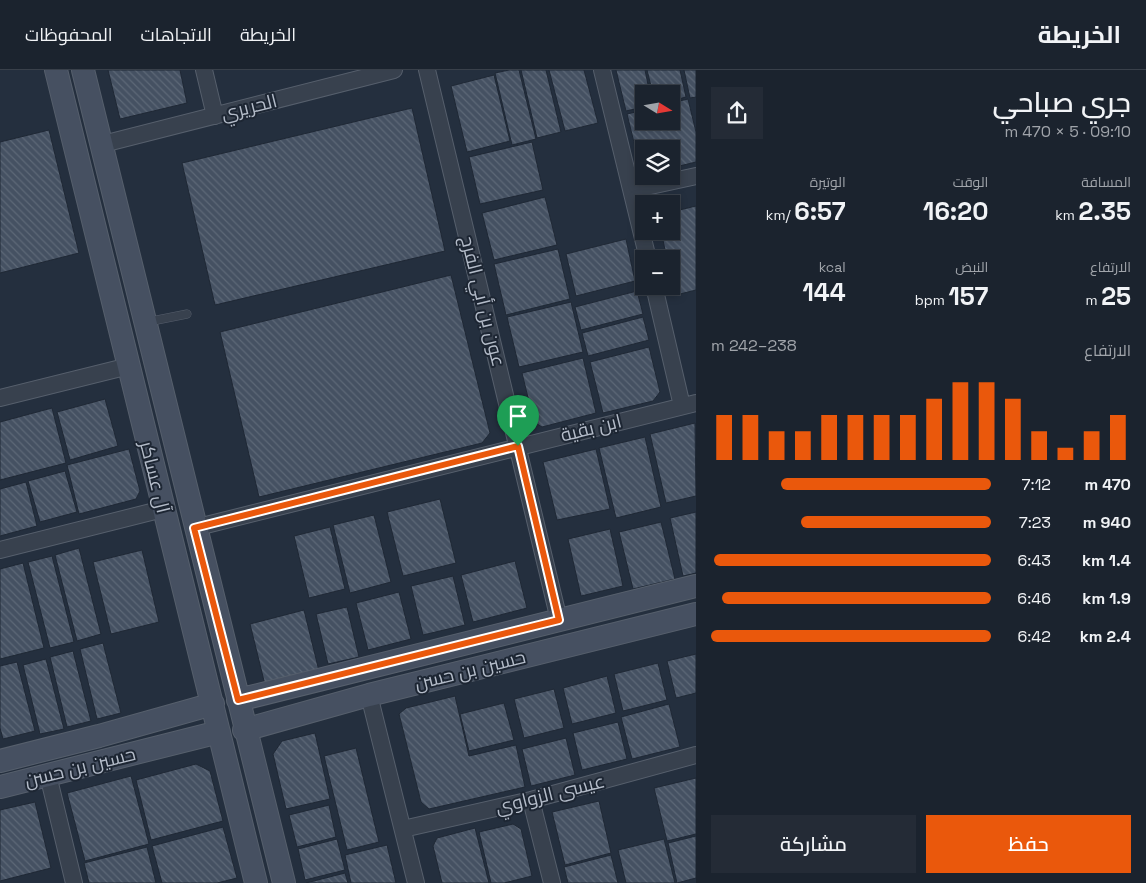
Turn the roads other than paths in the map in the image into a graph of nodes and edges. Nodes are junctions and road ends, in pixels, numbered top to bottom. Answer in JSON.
{"nodes":[{"id":1,"x":56,"y":70,"type":"edge"},
{"id":2,"x":84,"y":70,"type":"edge"},
{"id":3,"x":204,"y":70,"type":"edge"},
{"id":4,"x":394,"y":70,"type":"edge"},
{"id":5,"x":427,"y":70,"type":"edge"},
{"id":6,"x":602,"y":70,"type":"edge"},
{"id":7,"x":333,"y":78,"type":"edge"},
{"id":8,"x":215,"y":116,"type":"junction"},
{"id":9,"x":103,"y":144,"type":"junction"},
{"id":10,"x":696,"y":176,"type":"edge"},
{"id":11,"x":632,"y":190,"type":"junction"},
{"id":12,"x":646,"y":250,"type":"edge"},
{"id":13,"x":657,"y":295,"type":"edge"},
{"id":14,"x":187,"y":314,"type":"dead end"},
{"id":15,"x":146,"y":323,"type":"junction"},
{"id":16,"x":128,"y":366,"type":"junction"},
{"id":17,"x":0,"y":398,"type":"edge"},
{"id":18,"x":689,"y":404,"type":"edge"},
{"id":19,"x":518,"y":446,"type":"junction"},
{"id":20,"x":163,"y":509,"type":"junction"},
{"id":21,"x":194,"y":528,"type":"junction"},
{"id":22,"x":0,"y":550,"type":"edge"},
{"id":23,"x":696,"y":586,"type":"edge"},
{"id":24,"x":696,"y":614,"type":"edge"},
{"id":25,"x":559,"y":620,"type":"junction"},
{"id":26,"x":369,"y":695,"type":"junction"},
{"id":27,"x":238,"y":700,"type":"junction"},
{"id":28,"x":213,"y":704,"type":"junction"},
{"id":29,"x":164,"y":718,"type":"junction"},
{"id":30,"x":244,"y":730,"type":"junction"},
{"id":31,"x":219,"y":732,"type":"junction"},
{"id":32,"x":99,"y":736,"type":"junction"},
{"id":33,"x":171,"y":743,"type":"junction"},
{"id":34,"x":696,"y":755,"type":"edge"},
{"id":35,"x":0,"y":761,"type":"edge"},
{"id":36,"x":106,"y":761,"type":"junction"},
{"id":37,"x":48,"y":775,"type":"junction"},
{"id":38,"x":0,"y":787,"type":"edge"},
{"id":39,"x":531,"y":800,"type":"junction"},
{"id":40,"x":403,"y":829,"type":"junction"},
{"id":41,"x":74,"y":883,"type":"edge"},
{"id":42,"x":256,"y":883,"type":"edge"},
{"id":43,"x":284,"y":883,"type":"edge"},
{"id":44,"x":416,"y":883,"type":"edge"},
{"id":45,"x":552,"y":883,"type":"edge"}],
"edges":[{"from":1,"to":16,"type":"street","name":"آل عساكر"},
{"from":2,"to":9,"type":"street","name":"آل عساكر"},
{"from":3,"to":8,"type":"street"},
{"from":4,"to":7,"type":"street","name":"الحريري"},
{"from":5,"to":19,"type":"street","name":"عون بن أبي الفرج"},
{"from":6,"to":11,"type":"street"},
{"from":7,"to":8,"type":"street","name":"الحريري"},
{"from":8,"to":9,"type":"street","name":"الحريري"},
{"from":9,"to":15,"type":"street","name":"آل عساكر"},
{"from":10,"to":11,"type":"street"},
{"from":11,"to":12,"type":"street"},
{"from":13,"to":18,"type":"street"},
{"from":14,"to":15,"type":"lane"},
{"from":15,"to":21,"type":"street","name":"آل عساكر"},
{"from":16,"to":17,"type":"street"},
{"from":16,"to":20,"type":"street","name":"آل عساكر"},
{"from":18,"to":19,"type":"street","name":"ابن بقية"},
{"from":19,"to":21,"type":"street","name":"ابن بقية"},
{"from":19,"to":25,"type":"street","name":"عون بن أبي الفرج"},
{"from":20,"to":22,"type":"street"},
{"from":20,"to":28,"type":"street","name":"آل عساكر"},
{"from":21,"to":27,"type":"street","name":"آل عساكر"},
{"from":23,"to":25,"type":"street","name":"حسين بن حسن"},
{"from":24,"to":26,"type":"street","name":"حسين بن حسن"},
{"from":25,"to":27,"type":"street","name":"حسين بن حسن"},
{"from":26,"to":30,"type":"street","name":"حسين بن حسن"},
{"from":26,"to":40,"type":"street"},
{"from":27,"to":30,"type":"street","name":"آل عساكر"},
{"from":28,"to":29,"type":"street","name":"حسين بن حسن"},
{"from":28,"to":31,"type":"street","name":"آل عساكر"},
{"from":29,"to":32,"type":"street","name":"حسين بن حسن"},
{"from":29,"to":33,"type":"street"},
{"from":30,"to":43,"type":"street","name":"آل عساكر"},
{"from":31,"to":33,"type":"street","name":"حسين بن حسن"},
{"from":31,"to":42,"type":"street","name":"آل عساكر"},
{"from":32,"to":35,"type":"street","name":"حسين بن حسن"},
{"from":32,"to":36,"type":"street"},
{"from":33,"to":36,"type":"street","name":"حسين بن حسن"},
{"from":34,"to":39,"type":"street","name":"عيسى الزواوي"},
{"from":36,"to":37,"type":"street","name":"حسين بن حسن"},
{"from":37,"to":38,"type":"street","name":"حسين بن حسن"},
{"from":37,"to":41,"type":"street"},
{"from":39,"to":40,"type":"street","name":"عيسى الزواوي"},
{"from":39,"to":45,"type":"street"},
{"from":40,"to":44,"type":"street"}]}
